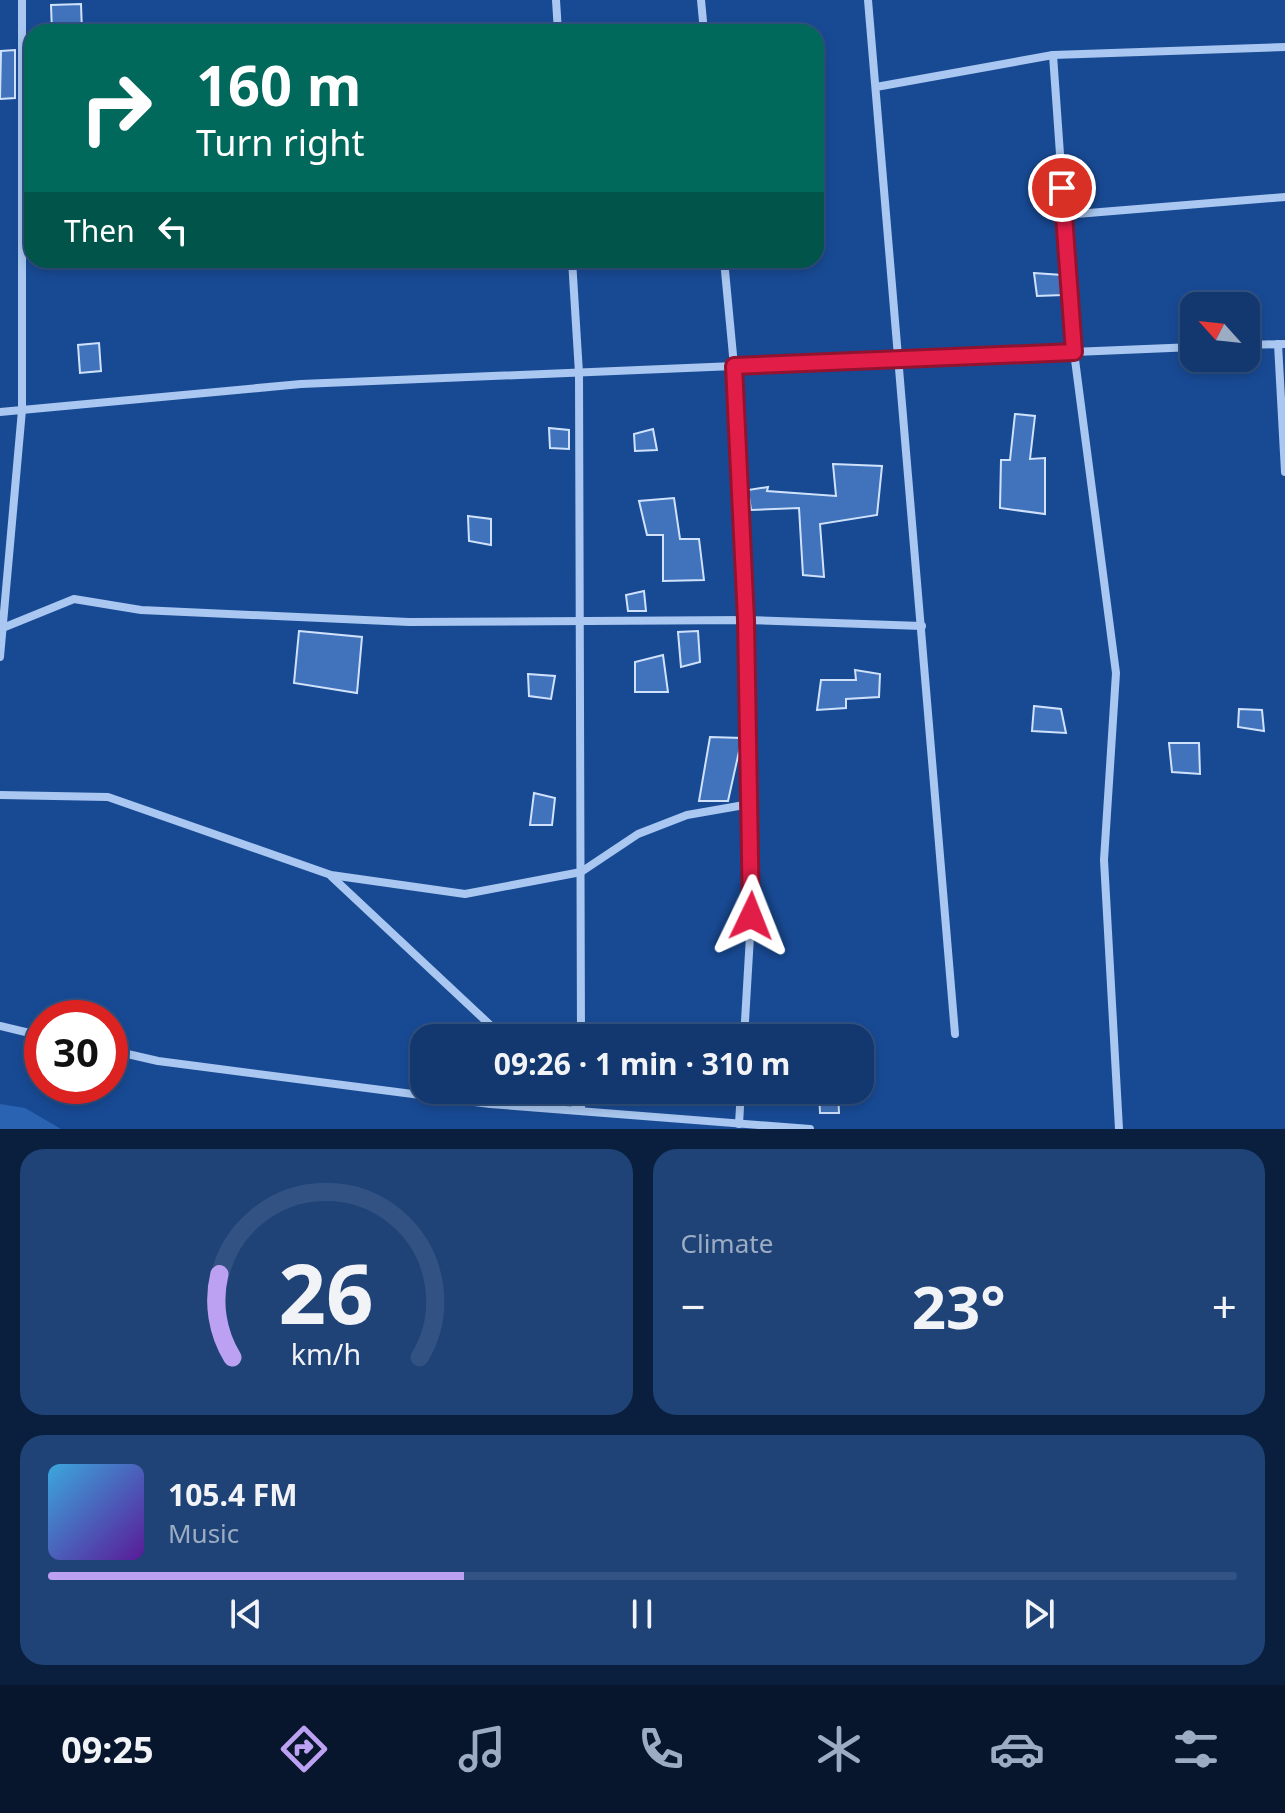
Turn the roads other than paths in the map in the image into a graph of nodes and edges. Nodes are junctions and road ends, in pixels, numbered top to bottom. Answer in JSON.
{"nodes":[{"id":1,"x":22,"y":0,"type":"edge"},
{"id":2,"x":556,"y":0,"type":"edge"},
{"id":3,"x":701,"y":0,"type":"edge"},
{"id":4,"x":868,"y":0,"type":"edge"},
{"id":5,"x":558,"y":24,"type":"edge"},
{"id":6,"x":703,"y":24,"type":"edge"},
{"id":7,"x":1285,"y":47,"type":"edge"},
{"id":8,"x":1053,"y":55,"type":"junction"},
{"id":9,"x":876,"y":87,"type":"junction"},
{"id":10,"x":1285,"y":197,"type":"edge"},
{"id":11,"x":1064,"y":215,"type":"junction"},
{"id":12,"x":572,"y":268,"type":"edge"},
{"id":13,"x":725,"y":268,"type":"edge"},
{"id":14,"x":1282,"y":344,"type":"edge"},
{"id":15,"x":1260,"y":345,"type":"edge"},
{"id":16,"x":1180,"y":348,"type":"edge"},
{"id":17,"x":1074,"y":352,"type":"junction"},
{"id":18,"x":900,"y":359,"type":"junction"},
{"id":19,"x":734,"y":366,"type":"junction"},
{"id":20,"x":579,"y":373,"type":"junction"},
{"id":21,"x":22,"y":410,"type":"junction"},
{"id":22,"x":0,"y":412,"type":"edge"},
{"id":23,"x":1285,"y":472,"type":"edge"},
{"id":24,"x":746,"y":620,"type":"junction"},
{"id":25,"x":582,"y":621,"type":"junction"},
{"id":26,"x":922,"y":626,"type":"junction"},
{"id":27,"x":2,"y":628,"type":"edge"},
{"id":28,"x":0,"y":657,"type":"edge"},
{"id":29,"x":0,"y":795,"type":"edge"},
{"id":30,"x":750,"y":804,"type":"junction"},
{"id":31,"x":581,"y":872,"type":"junction"},
{"id":32,"x":331,"y":875,"type":"junction"},
{"id":33,"x":489,"y":1024,"type":"edge"},
{"id":34,"x":581,"y":1024,"type":"edge"},
{"id":35,"x":745,"y":1024,"type":"edge"},
{"id":36,"x":0,"y":1026,"type":"edge"},
{"id":37,"x":24,"y":1032,"type":"edge"},
{"id":38,"x":955,"y":1034,"type":"dead end"},
{"id":39,"x":128,"y":1054,"type":"edge"},
{"id":40,"x":574,"y":1104,"type":"edge"},
{"id":41,"x":581,"y":1104,"type":"edge"},
{"id":42,"x":740,"y":1104,"type":"edge"},
{"id":43,"x":581,"y":1111,"type":"junction"},
{"id":44,"x":739,"y":1124,"type":"junction"},
{"id":45,"x":810,"y":1129,"type":"edge"},
{"id":46,"x":1119,"y":1129,"type":"edge"}],
"edges":[{"from":1,"to":21,"type":"street"},
{"from":2,"to":5,"type":"street"},
{"from":3,"to":6,"type":"street"},
{"from":4,"to":9,"type":"street"},
{"from":7,"to":8,"type":"street"},
{"from":8,"to":9,"type":"street"},
{"from":8,"to":11,"type":"street"},
{"from":9,"to":18,"type":"street"},
{"from":10,"to":11,"type":"street"},
{"from":11,"to":17,"type":"street"},
{"from":12,"to":20,"type":"street"},
{"from":13,"to":19,"type":"street"},
{"from":14,"to":15,"type":"street"},
{"from":14,"to":23,"type":"street"},
{"from":16,"to":17,"type":"street"},
{"from":17,"to":18,"type":"street"},
{"from":17,"to":46,"type":"street"},
{"from":18,"to":19,"type":"street"},
{"from":18,"to":26,"type":"street"},
{"from":19,"to":20,"type":"street"},
{"from":19,"to":24,"type":"street"},
{"from":20,"to":21,"type":"street"},
{"from":20,"to":25,"type":"street"},
{"from":21,"to":22,"type":"street"},
{"from":21,"to":27,"type":"street"},
{"from":24,"to":25,"type":"street"},
{"from":24,"to":26,"type":"street"},
{"from":24,"to":30,"type":"street"},
{"from":25,"to":27,"type":"street"},
{"from":25,"to":31,"type":"street"},
{"from":26,"to":38,"type":"street"},
{"from":27,"to":28,"type":"street"},
{"from":29,"to":32,"type":"street"},
{"from":30,"to":31,"type":"street"},
{"from":30,"to":35,"type":"street"},
{"from":31,"to":32,"type":"street"},
{"from":31,"to":34,"type":"street"},
{"from":32,"to":33,"type":"street"},
{"from":36,"to":37,"type":"street"},
{"from":39,"to":43,"type":"street"},
{"from":40,"to":43,"type":"street"},
{"from":41,"to":43,"type":"street"},
{"from":42,"to":44,"type":"street"},
{"from":43,"to":44,"type":"street"},
{"from":44,"to":45,"type":"street"}]}
